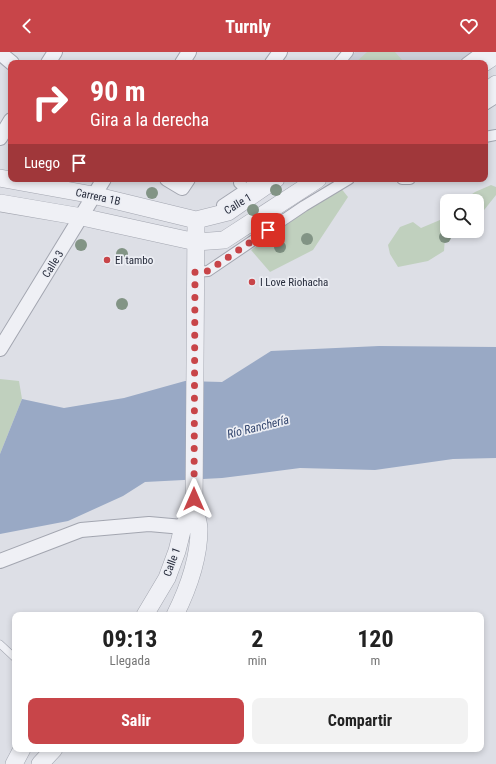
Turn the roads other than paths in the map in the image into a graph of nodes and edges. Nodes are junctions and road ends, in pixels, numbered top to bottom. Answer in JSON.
{"nodes":[{"id":1,"x":348,"y":52,"type":"edge"},
{"id":2,"x":480,"y":52,"type":"edge"},
{"id":3,"x":0,"y":53,"type":"edge"},
{"id":4,"x":8,"y":60,"type":"edge"},
{"id":5,"x":341,"y":60,"type":"edge"},
{"id":6,"x":470,"y":60,"type":"edge"},
{"id":7,"x":8,"y":125,"type":"edge"},
{"id":8,"x":0,"y":138,"type":"edge"},
{"id":9,"x":22,"y":182,"type":"edge"},
{"id":10,"x":102,"y":182,"type":"edge"},
{"id":11,"x":240,"y":182,"type":"edge"},
{"id":12,"x":256,"y":182,"type":"edge"},
{"id":13,"x":272,"y":182,"type":"edge"},
{"id":14,"x":313,"y":182,"type":"edge"},
{"id":15,"x":344,"y":182,"type":"edge"},
{"id":16,"x":246,"y":189,"type":"junction"},
{"id":17,"x":93,"y":195,"type":"junction"},
{"id":18,"x":0,"y":203,"type":"edge"},
{"id":19,"x":228,"y":212,"type":"junction"},
{"id":20,"x":82,"y":217,"type":"junction"},
{"id":21,"x":196,"y":220,"type":"junction"},
{"id":22,"x":196,"y":242,"type":"junction"},
{"id":23,"x":195,"y":277,"type":"junction"},
{"id":24,"x":0,"y":349,"type":"edge"},
{"id":25,"x":194,"y":508,"type":"junction"},
{"id":26,"x":183,"y":527,"type":"junction"},
{"id":27,"x":0,"y":561,"type":"edge"},
{"id":28,"x":148,"y":612,"type":"edge"},
{"id":29,"x":176,"y":612,"type":"edge"},
{"id":30,"x":0,"y":644,"type":"edge"},
{"id":31,"x":12,"y":655,"type":"edge"},
{"id":32,"x":20,"y":752,"type":"edge"},
{"id":33,"x":51,"y":752,"type":"edge"},
{"id":34,"x":14,"y":764,"type":"edge"},
{"id":35,"x":40,"y":764,"type":"edge"}],
"edges":[{"from":1,"to":5,"type":"street"},
{"from":2,"to":6,"type":"street"},
{"from":3,"to":4,"type":"street"},
{"from":7,"to":8,"type":"street"},
{"from":9,"to":17,"type":"street","name":"Carrera 1B"},
{"from":10,"to":17,"type":"street","name":"Calle 3"},
{"from":11,"to":16,"type":"street"},
{"from":12,"to":16,"type":"street"},
{"from":13,"to":19,"type":"street","name":"Calle 1"},
{"from":14,"to":22,"type":"street","name":"Calle 1"},
{"from":15,"to":23,"type":"street"},
{"from":16,"to":19,"type":"street"},
{"from":17,"to":20,"type":"street","name":"Calle 3"},
{"from":17,"to":21,"type":"street","name":"Carrera 1B"},
{"from":18,"to":20,"type":"street"},
{"from":19,"to":21,"type":"street","name":"Calle 1"},
{"from":20,"to":22,"type":"street"},
{"from":20,"to":24,"type":"street","name":"Calle 3"},
{"from":21,"to":22,"type":"street"},
{"from":22,"to":23,"type":"street"},
{"from":23,"to":25,"type":"street","name":"Calle 1"},
{"from":25,"to":26,"type":"street","name":"Calle 1"},
{"from":25,"to":29,"type":"street","name":"Calle 1"},
{"from":26,"to":27,"type":"street"},
{"from":26,"to":28,"type":"street","name":"Calle 1"},
{"from":30,"to":31,"type":"lane"},
{"from":32,"to":34,"type":"street"},
{"from":33,"to":35,"type":"street"}]}
